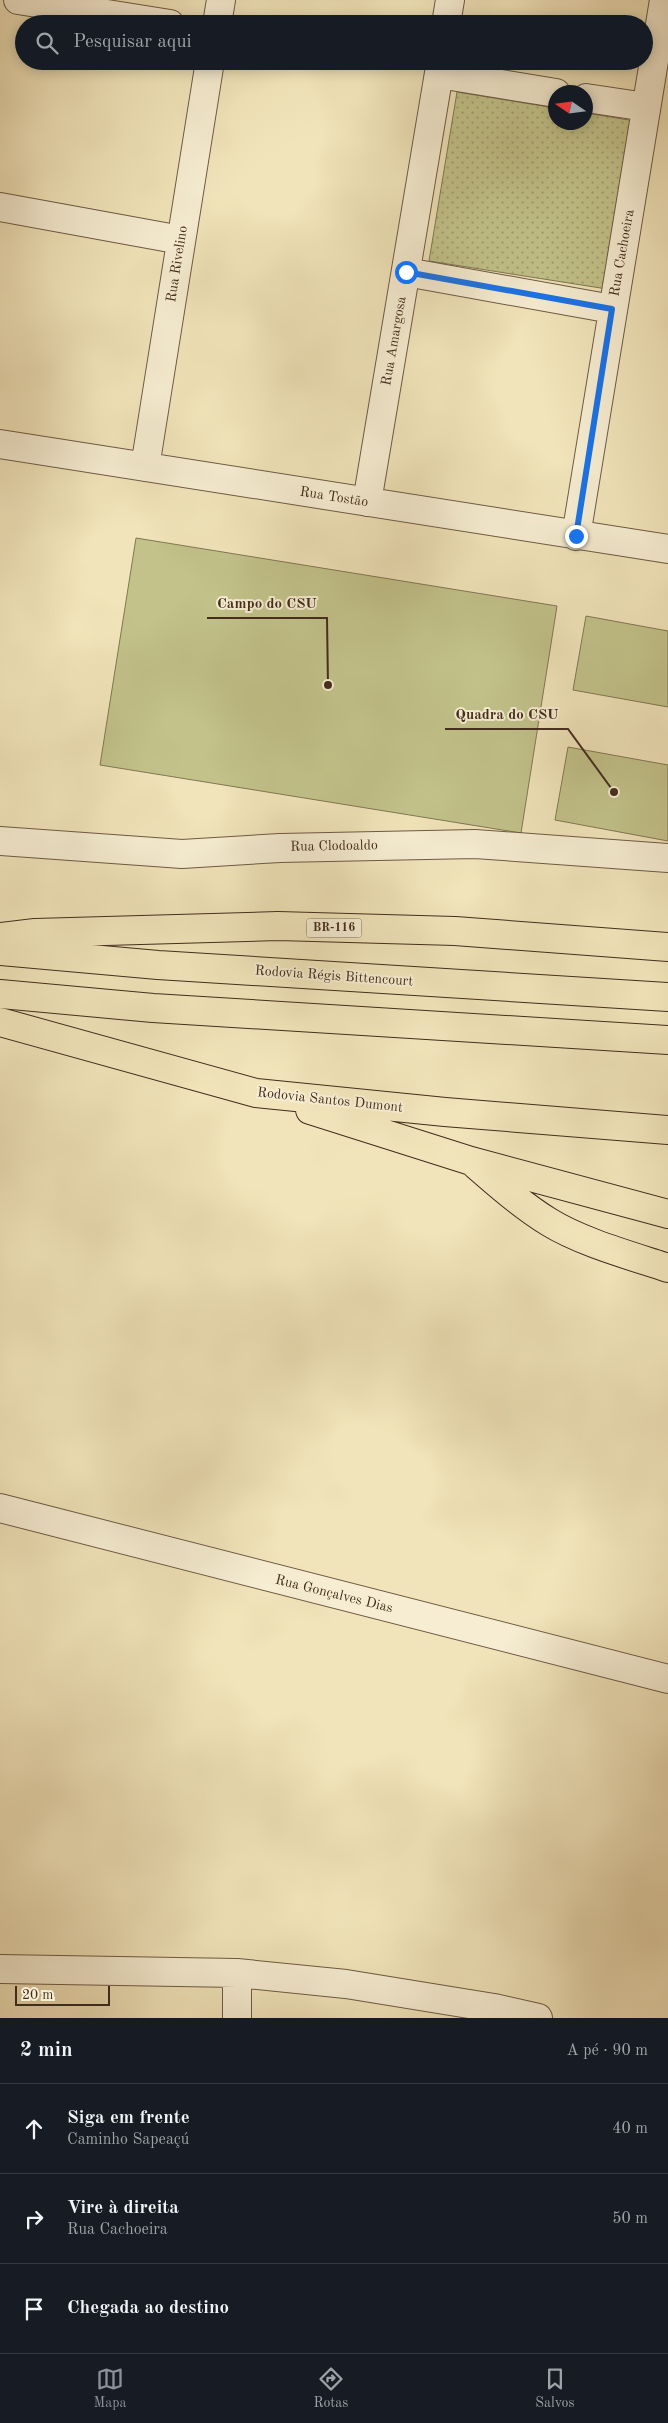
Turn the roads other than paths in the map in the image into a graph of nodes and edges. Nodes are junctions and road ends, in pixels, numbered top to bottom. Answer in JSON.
{"nodes":[{"id":1,"x":1,"y":0,"type":"edge"},
{"id":2,"x":18,"y":0,"type":"edge"},
{"id":3,"x":221,"y":0,"type":"edge"},
{"id":4,"x":450,"y":0,"type":"edge"},
{"id":5,"x":664,"y":0,"type":"edge"},
{"id":6,"x":0,"y":9,"type":"edge"},
{"id":7,"x":113,"y":15,"type":"edge"},
{"id":8,"x":218,"y":15,"type":"edge"},
{"id":9,"x":448,"y":15,"type":"edge"},
{"id":10,"x":653,"y":66,"type":"edge"},
{"id":11,"x":209,"y":70,"type":"edge"},
{"id":12,"x":440,"y":70,"type":"edge"},
{"id":13,"x":449,"y":70,"type":"edge"},
{"id":14,"x":652,"y":70,"type":"edge"},
{"id":15,"x":548,"y":91,"type":"edge"},
{"id":16,"x":593,"y":99,"type":"edge"},
{"id":17,"x":646,"y":108,"type":"junction"},
{"id":18,"x":0,"y":207,"type":"edge"},
{"id":19,"x":181,"y":240,"type":"junction"},
{"id":20,"x":406,"y":272,"type":"junction"},
{"id":21,"x":612,"y":309,"type":"junction"},
{"id":22,"x":0,"y":444,"type":"edge"},
{"id":23,"x":145,"y":467,"type":"junction"},
{"id":24,"x":367,"y":502,"type":"junction"},
{"id":25,"x":576,"y":536,"type":"junction"},
{"id":26,"x":668,"y":549,"type":"edge"},
{"id":27,"x":0,"y":841,"type":"edge"},
{"id":28,"x":668,"y":858,"type":"edge"},
{"id":29,"x":0,"y":937,"type":"edge"},
{"id":30,"x":668,"y":947,"type":"edge"},
{"id":31,"x":0,"y":951,"type":"edge"},
{"id":32,"x":0,"y":994,"type":"edge"},
{"id":33,"x":668,"y":997,"type":"edge"},
{"id":34,"x":0,"y":1022,"type":"edge"},
{"id":35,"x":668,"y":1040,"type":"edge"},
{"id":36,"x":256,"y":1093,"type":"junction"},
{"id":37,"x":668,"y":1130,"type":"edge"},
{"id":38,"x":471,"y":1161,"type":"junction"},
{"id":39,"x":668,"y":1214,"type":"edge"},
{"id":40,"x":668,"y":1268,"type":"edge"},
{"id":41,"x":0,"y":1508,"type":"edge"},
{"id":42,"x":668,"y":1679,"type":"edge"},
{"id":43,"x":0,"y":1969,"type":"edge"},
{"id":44,"x":237,"y":1973,"type":"junction"},
{"id":45,"x":237,"y":2018,"type":"edge"},
{"id":46,"x":538,"y":2018,"type":"edge"}],
"edges":[{"from":1,"to":6,"type":"street"},
{"from":2,"to":7,"type":"street"},
{"from":3,"to":8,"type":"street"},
{"from":4,"to":9,"type":"street"},
{"from":5,"to":10,"type":"street","name":"Rua Cachoeira"},
{"from":11,"to":19,"type":"street","name":"Rua Rivelino"},
{"from":12,"to":20,"type":"street","name":"Rua Amargosa"},
{"from":13,"to":15,"type":"street"},
{"from":14,"to":17,"type":"street","name":"Rua Cachoeira"},
{"from":16,"to":17,"type":"street"},
{"from":17,"to":21,"type":"street","name":"Rua Cachoeira"},
{"from":18,"to":19,"type":"street"},
{"from":19,"to":23,"type":"street","name":"Rua Rivelino"},
{"from":20,"to":21,"type":"street"},
{"from":20,"to":24,"type":"street","name":"Rua Amargosa"},
{"from":21,"to":25,"type":"street","name":"Rua Cachoeira"},
{"from":22,"to":23,"type":"street","name":"Rua Tostão"},
{"from":23,"to":24,"type":"street","name":"Rua Tostão"},
{"from":24,"to":25,"type":"street","name":"Rua Tostão"},
{"from":25,"to":26,"type":"street","name":"Rua Tostão"},
{"from":27,"to":28,"type":"street","name":"Rua Clodoaldo"},
{"from":29,"to":30,"type":"main road","number":"BR-116"},
{"from":31,"to":33,"type":"main road","name":"Rodovia Régis Bittencourt"},
{"from":32,"to":35,"type":"main road"},
{"from":34,"to":36,"type":"main road","name":"Rodovia Santos Dumont"},
{"from":36,"to":37,"type":"main road","name":"Rodovia Santos Dumont"},
{"from":36,"to":38,"type":"main road"},
{"from":38,"to":39,"type":"main road"},
{"from":38,"to":40,"type":"main road"},
{"from":41,"to":42,"type":"street","name":"Rua Gonçalves Dias"},
{"from":43,"to":44,"type":"street"},
{"from":44,"to":45,"type":"street"},
{"from":44,"to":46,"type":"street"}]}
